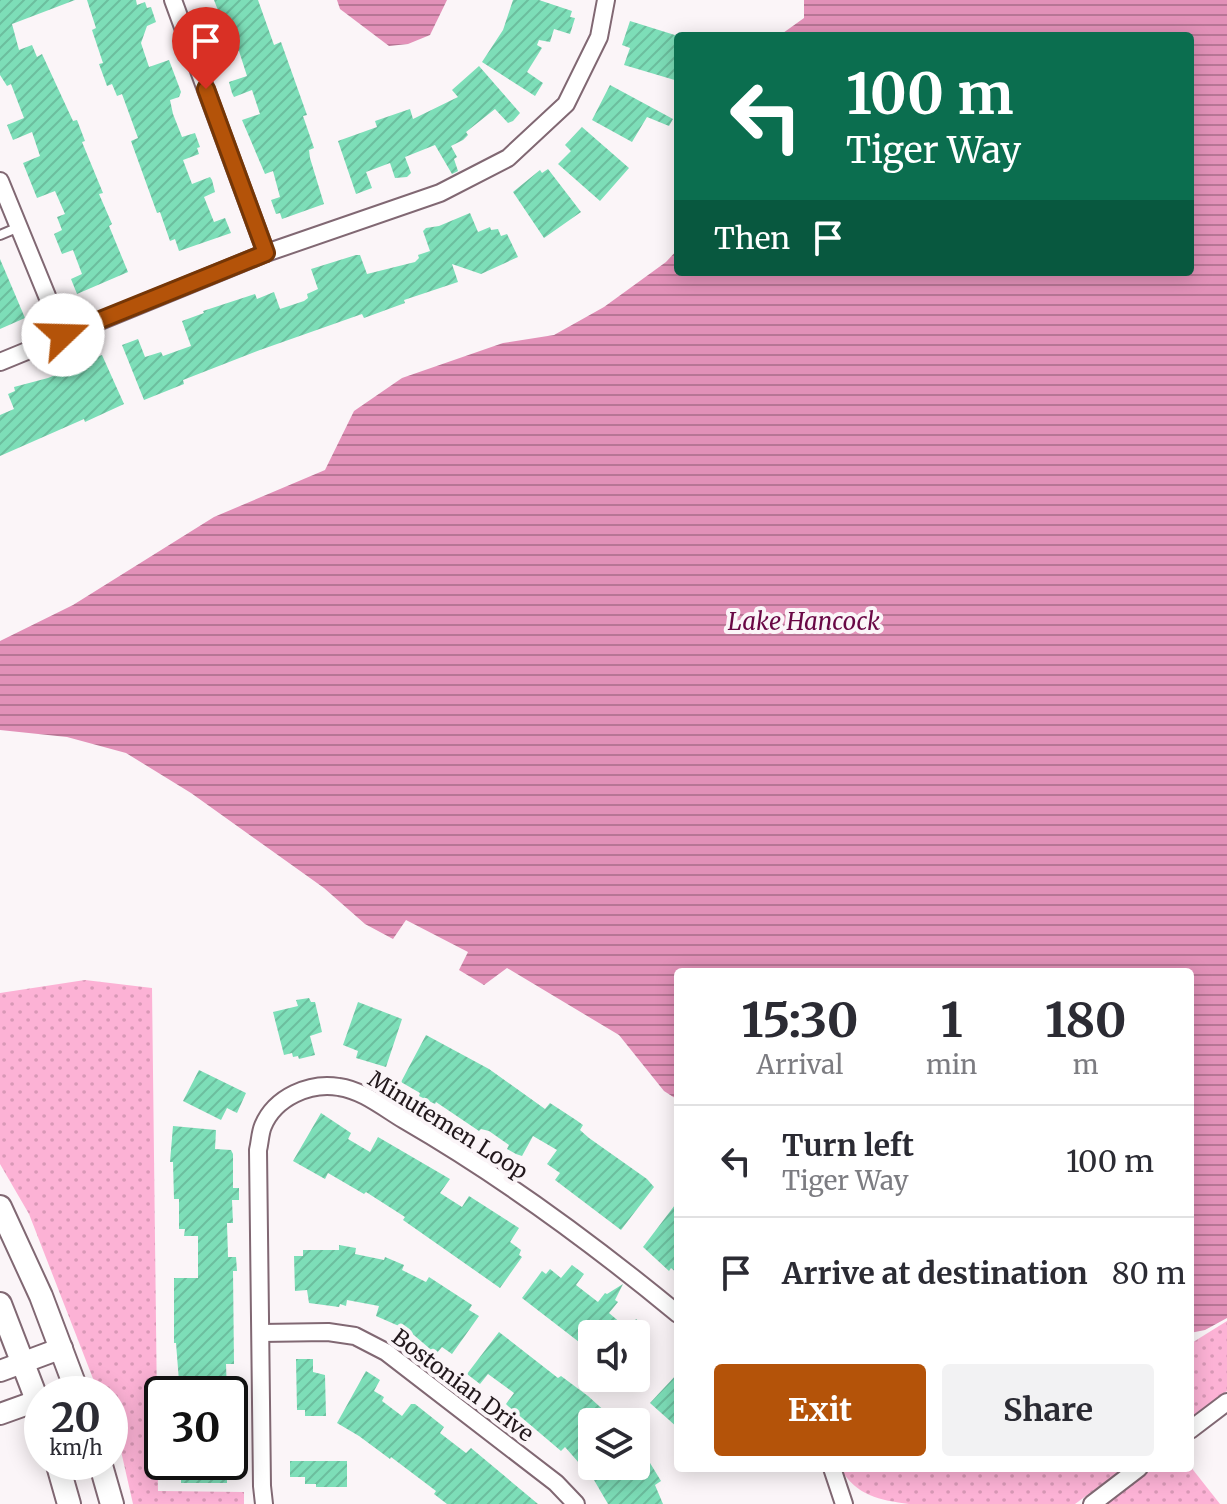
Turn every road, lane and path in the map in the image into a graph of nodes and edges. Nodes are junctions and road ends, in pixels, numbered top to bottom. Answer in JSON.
{"nodes":[{"id":1,"x":173,"y":0,"type":"edge"},
{"id":2,"x":606,"y":0,"type":"edge"},
{"id":3,"x":0,"y":181,"type":"edge"},
{"id":4,"x":19,"y":227,"type":"junction"},
{"id":5,"x":0,"y":235,"type":"edge"},
{"id":6,"x":266,"y":253,"type":"junction"},
{"id":7,"x":63,"y":335,"type":"junction"},
{"id":8,"x":0,"y":362,"type":"edge"},
{"id":9,"x":0,"y":1207,"type":"edge"},
{"id":10,"x":0,"y":1304,"type":"edge"},
{"id":11,"x":674,"y":1311,"type":"edge"},
{"id":12,"x":261,"y":1333,"type":"junction"},
{"id":13,"x":62,"y":1348,"type":"junction"},
{"id":14,"x":24,"y":1362,"type":"junction"},
{"id":15,"x":0,"y":1371,"type":"edge"},
{"id":16,"x":36,"y":1376,"type":"edge"},
{"id":17,"x":58,"y":1376,"type":"edge"},
{"id":18,"x":1227,"y":1402,"type":"edge"},
{"id":19,"x":24,"y":1407,"type":"edge"},
{"id":20,"x":0,"y":1414,"type":"edge"},
{"id":21,"x":1194,"y":1427,"type":"edge"},
{"id":22,"x":834,"y":1472,"type":"edge"},
{"id":23,"x":1134,"y":1472,"type":"edge"},
{"id":24,"x":62,"y":1480,"type":"edge"},
{"id":25,"x":105,"y":1480,"type":"edge"},
{"id":26,"x":69,"y":1504,"type":"edge"},
{"id":27,"x":112,"y":1504,"type":"edge"},
{"id":28,"x":264,"y":1504,"type":"edge"},
{"id":29,"x":576,"y":1504,"type":"edge"},
{"id":30,"x":847,"y":1504,"type":"edge"},
{"id":31,"x":1092,"y":1504,"type":"edge"}],
"edges":[{"from":1,"to":6,"type":"street"},
{"from":2,"to":6,"type":"street"},
{"from":3,"to":4,"type":"street"},
{"from":4,"to":5,"type":"lane"},
{"from":4,"to":7,"type":"street"},
{"from":6,"to":7,"type":"street"},
{"from":7,"to":8,"type":"street"},
{"from":9,"to":13,"type":"main road"},
{"from":10,"to":14,"type":"main road"},
{"from":11,"to":12,"type":"street","name":"Minutemen Loop"},
{"from":12,"to":28,"type":"street","name":"Minutemen Loop"},
{"from":12,"to":29,"type":"street","name":"Bostonian Drive"},
{"from":13,"to":14,"type":"street"},
{"from":13,"to":17,"type":"main road"},
{"from":14,"to":15,"type":"street"},
{"from":14,"to":16,"type":"main road"},
{"from":18,"to":21,"type":"street"},
{"from":19,"to":20,"type":"street"},
{"from":22,"to":30,"type":"street"},
{"from":23,"to":31,"type":"street"},
{"from":24,"to":26,"type":"main road"},
{"from":25,"to":27,"type":"main road"}]}
